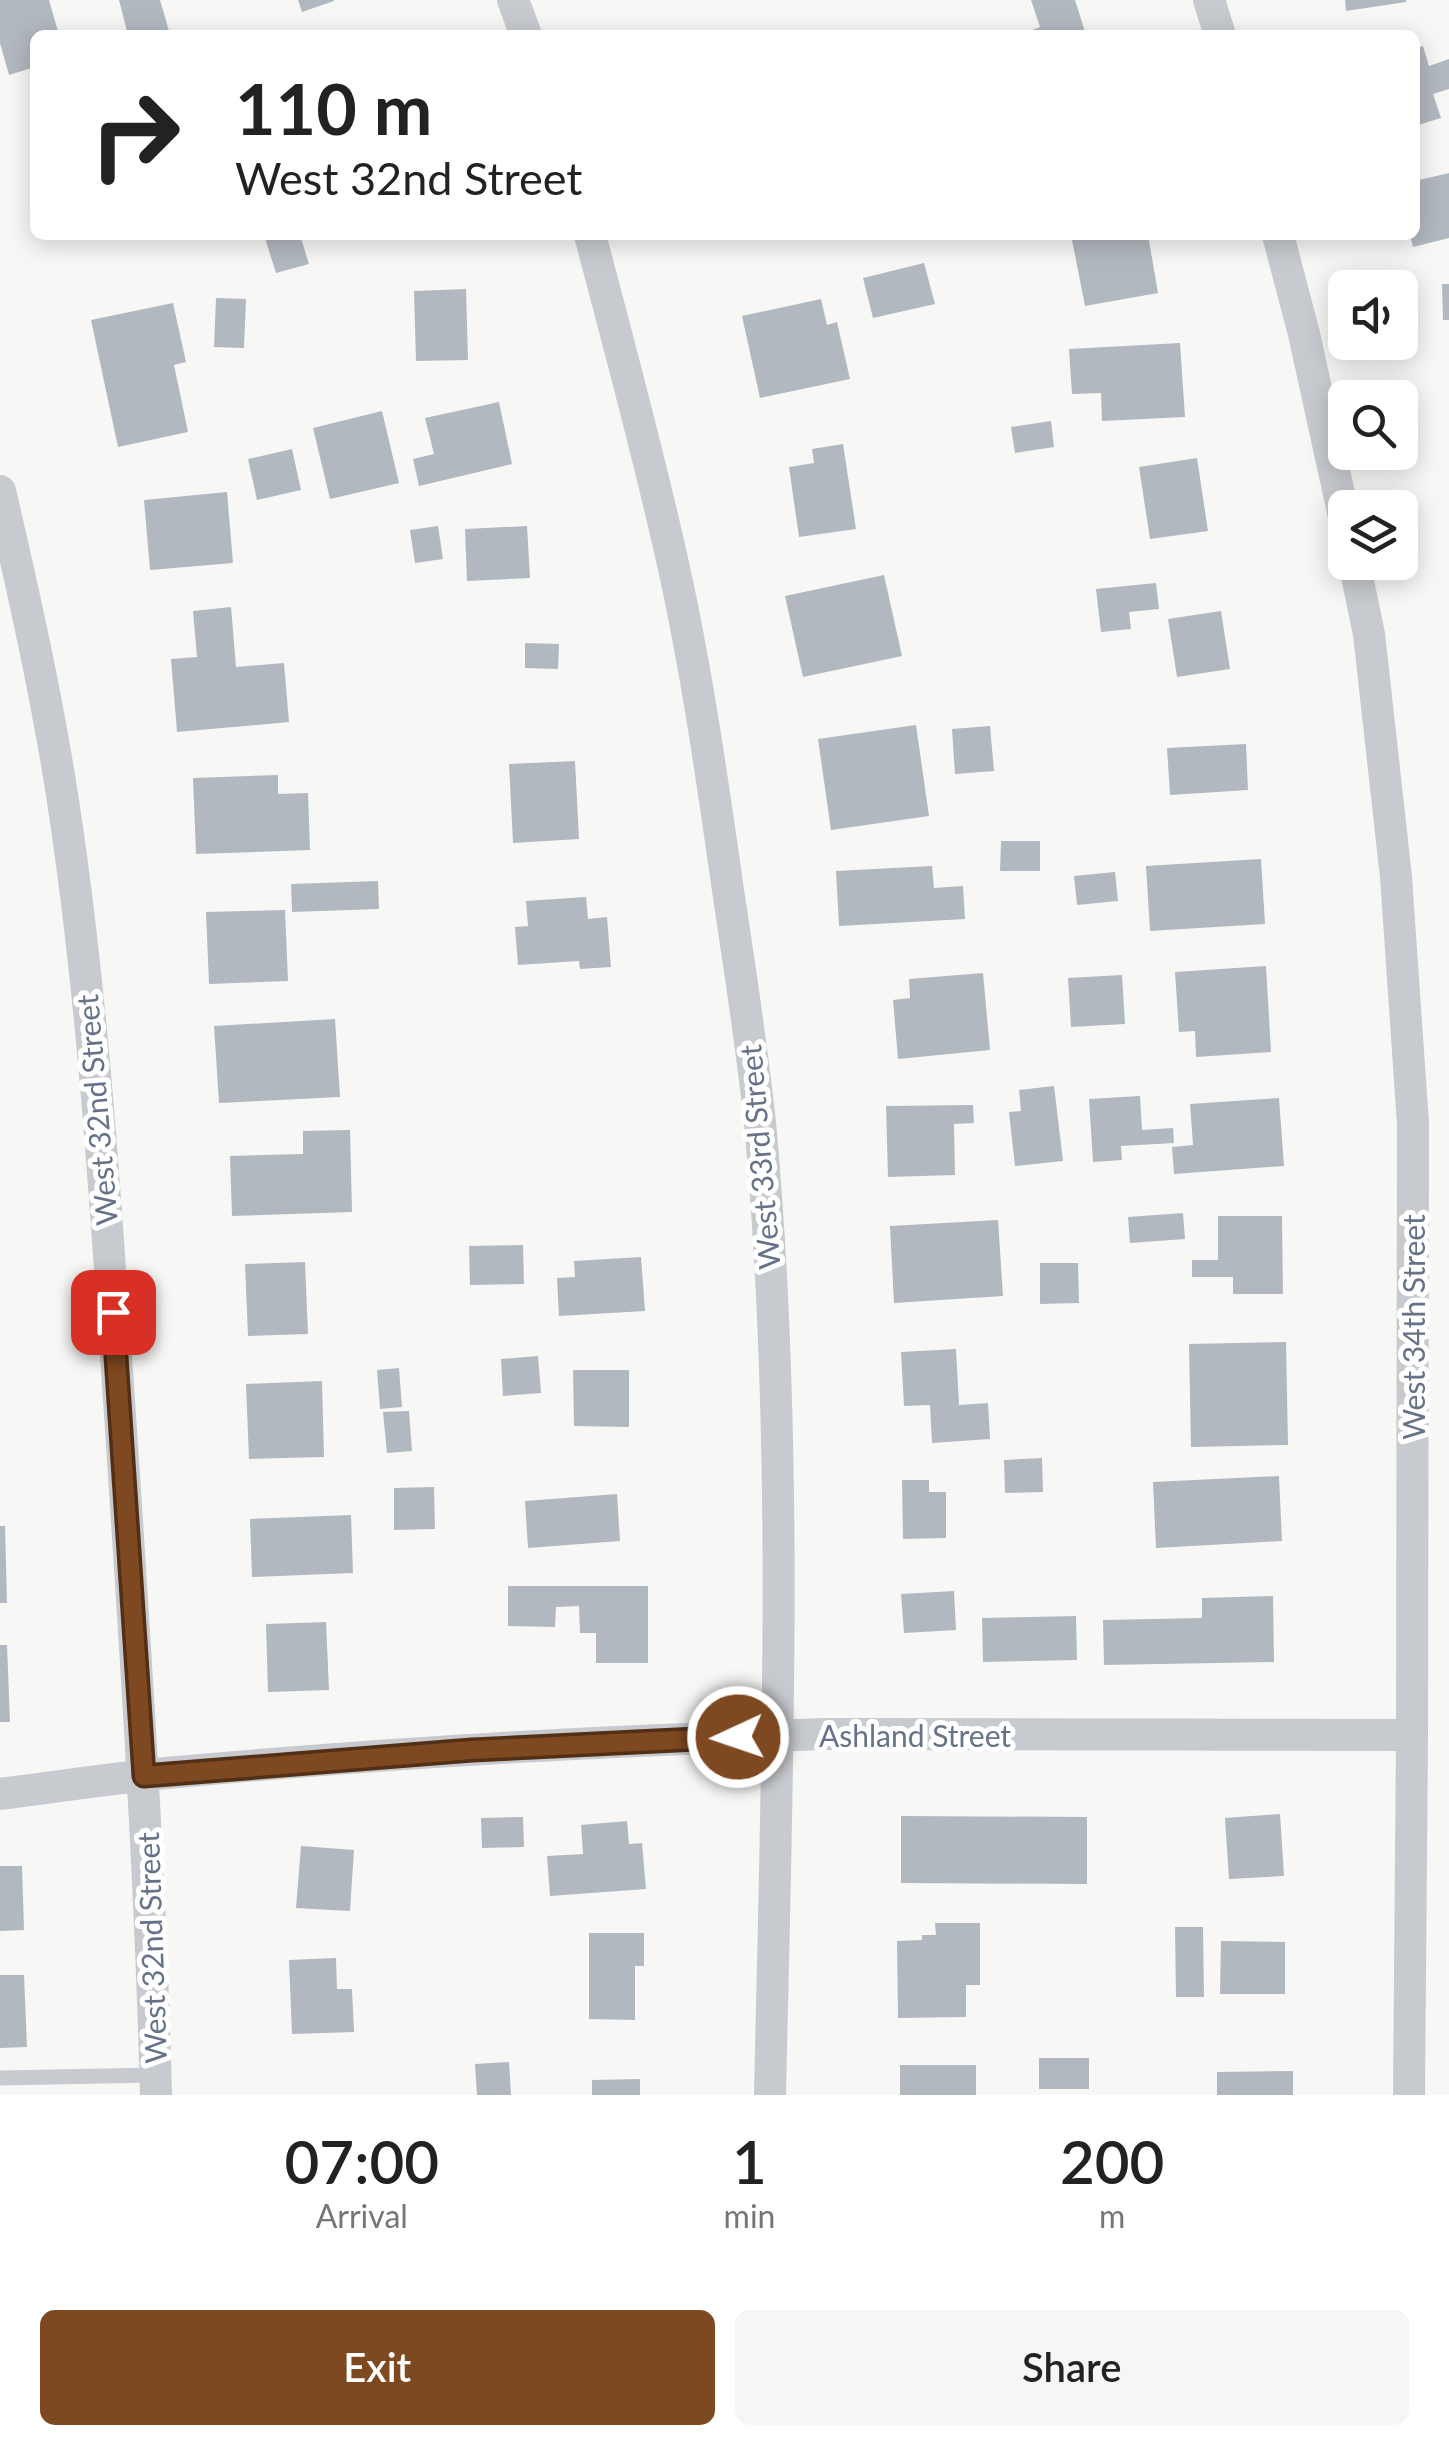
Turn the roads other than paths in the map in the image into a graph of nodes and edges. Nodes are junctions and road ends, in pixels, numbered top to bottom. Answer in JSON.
{"nodes":[{"id":1,"x":514,"y":0,"type":"edge"},
{"id":2,"x":1209,"y":0,"type":"edge"},
{"id":3,"x":524,"y":30,"type":"edge"},
{"id":4,"x":1218,"y":30,"type":"edge"},
{"id":5,"x":591,"y":240,"type":"edge"},
{"id":6,"x":1279,"y":240,"type":"edge"},
{"id":7,"x":1338,"y":490,"type":"edge"},
{"id":8,"x":0,"y":491,"type":"edge"},
{"id":9,"x":1358,"y":580,"type":"edge"},
{"id":10,"x":1412,"y":1735,"type":"junction"},
{"id":11,"x":778,"y":1736,"type":"junction"},
{"id":12,"x":144,"y":1776,"type":"junction"},
{"id":13,"x":0,"y":1794,"type":"edge"},
{"id":14,"x":0,"y":2078,"type":"edge"},
{"id":15,"x":156,"y":2085,"type":"edge"},
{"id":16,"x":770,"y":2095,"type":"edge"},
{"id":17,"x":1408,"y":2095,"type":"edge"}],
"edges":[{"from":1,"to":3,"type":"street"},
{"from":2,"to":4,"type":"street"},
{"from":5,"to":11,"type":"street","name":"West 33rd Street"},
{"from":6,"to":7,"type":"street"},
{"from":8,"to":12,"type":"street","name":"West 32nd Street"},
{"from":9,"to":10,"type":"street","name":"West 34th Street"},
{"from":10,"to":11,"type":"street","name":"Ashland Street"},
{"from":10,"to":17,"type":"street","name":"West 34th Street"},
{"from":11,"to":12,"type":"street","name":"Ashland Street"},
{"from":11,"to":16,"type":"street","name":"West 33rd Street"},
{"from":12,"to":13,"type":"street","name":"Ashland Street"},
{"from":12,"to":15,"type":"street","name":"West 32nd Street"},
{"from":14,"to":15,"type":"lane"}]}
